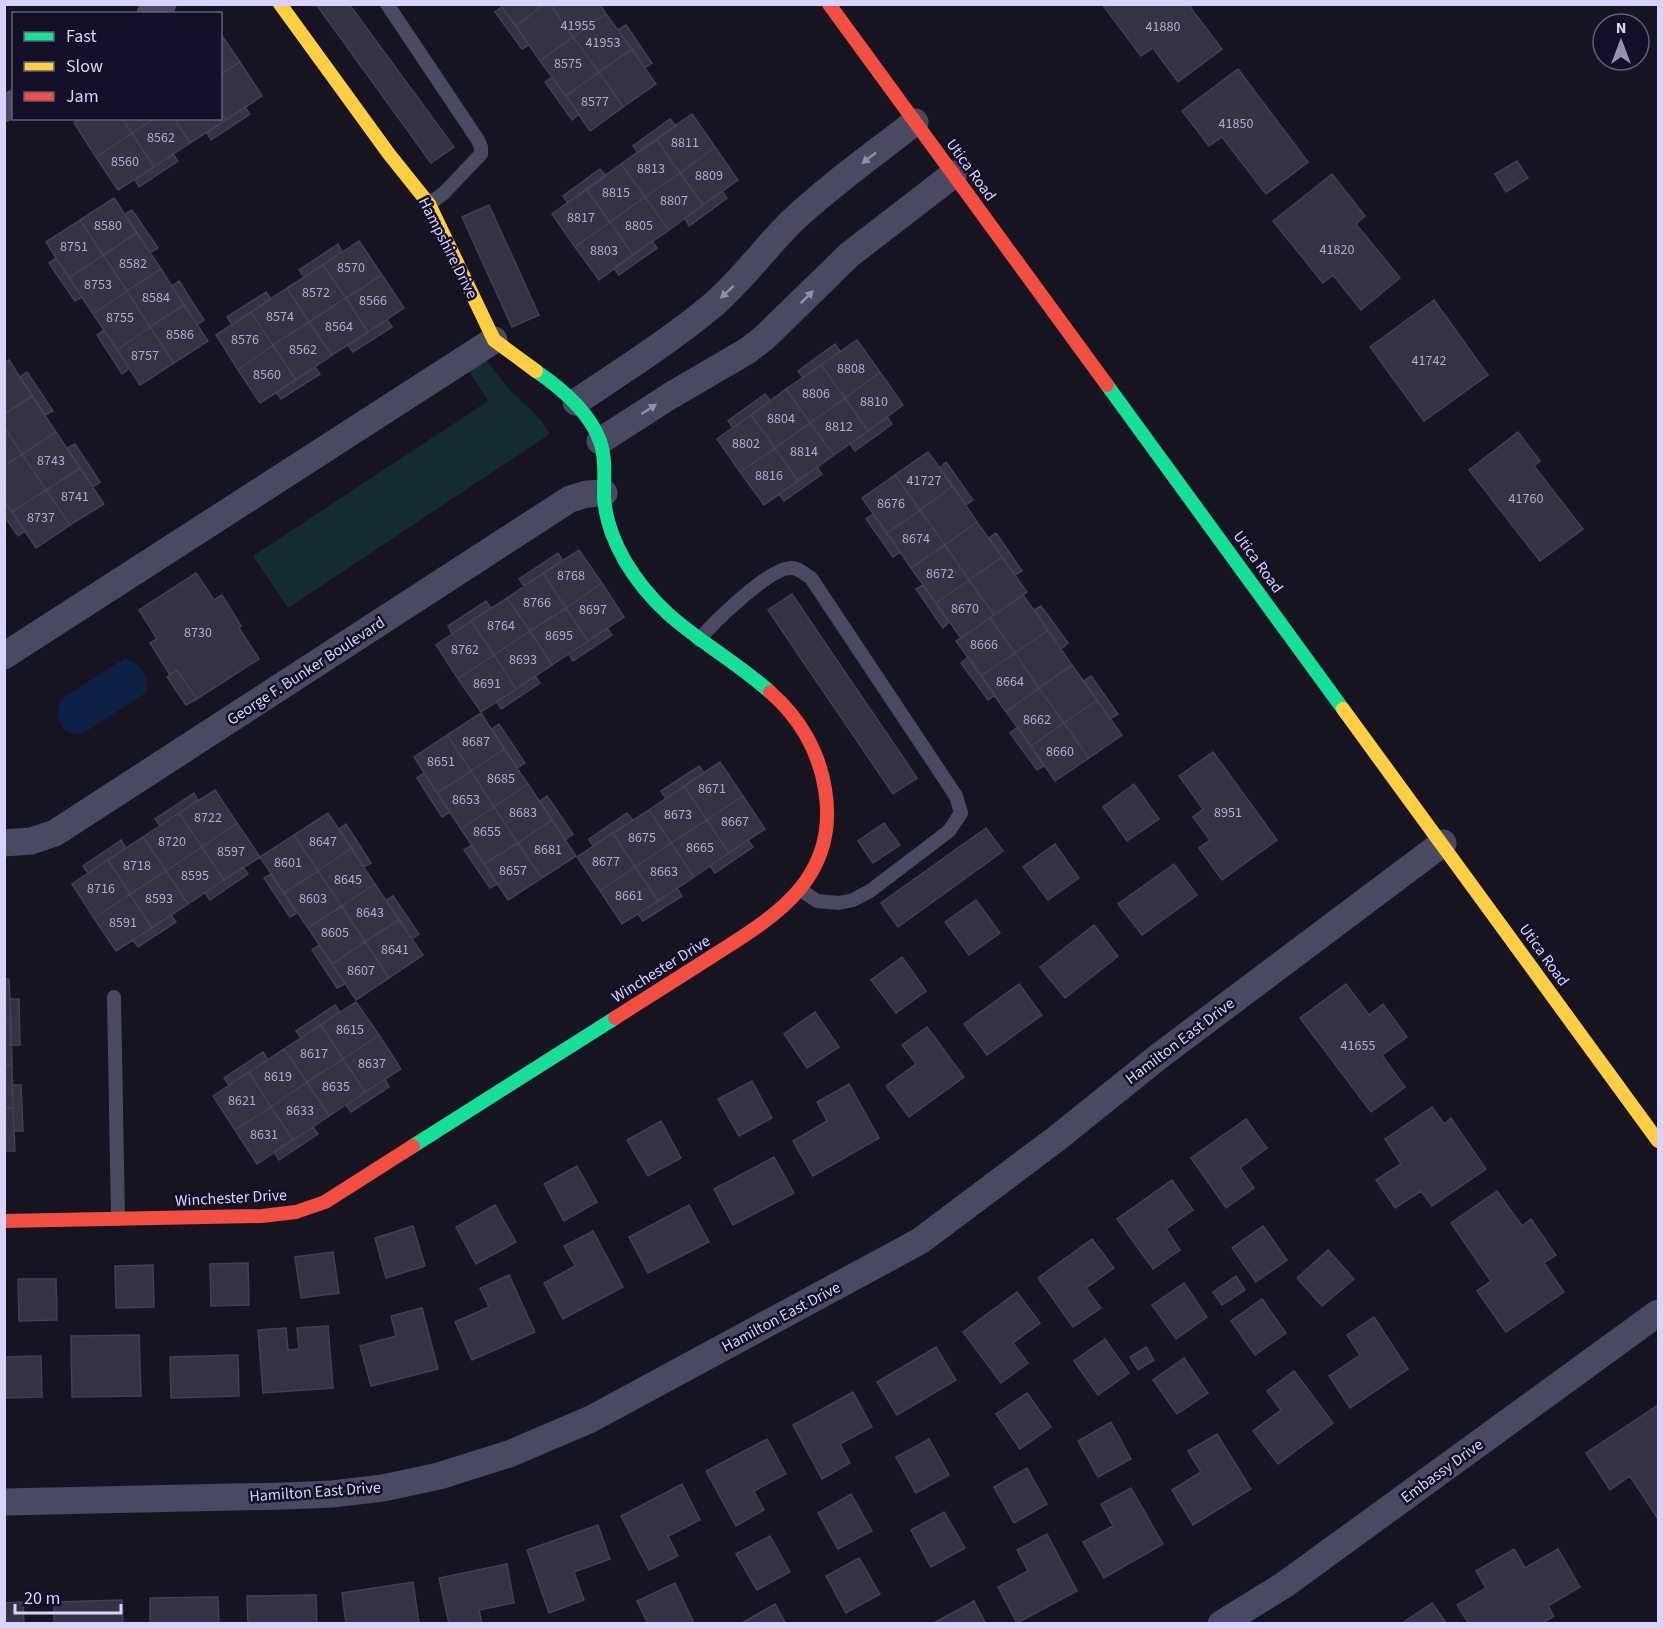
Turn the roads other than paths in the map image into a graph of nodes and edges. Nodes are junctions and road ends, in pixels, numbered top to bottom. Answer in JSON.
{"nodes":[{"id":1,"x":280,"y":4,"type":"edge"},
{"id":2,"x":387,"y":4,"type":"edge"},
{"id":3,"x":829,"y":4,"type":"edge"},
{"id":4,"x":915,"y":122,"type":"junction"},
{"id":5,"x":954,"y":174,"type":"junction"},
{"id":6,"x":429,"y":204,"type":"junction"},
{"id":7,"x":494,"y":340,"type":"junction"},
{"id":8,"x":581,"y":410,"type":"junction"},
{"id":9,"x":600,"y":441,"type":"junction"},
{"id":10,"x":604,"y":493,"type":"junction"},
{"id":11,"x":699,"y":640,"type":"junction"},
{"id":12,"x":4,"y":656,"type":"edge"},
{"id":13,"x":4,"y":843,"type":"edge"},
{"id":14,"x":1443,"y":843,"type":"junction"},
{"id":15,"x":801,"y":890,"type":"junction"},
{"id":16,"x":114,"y":997,"type":"dead end"},
{"id":17,"x":1659,"y":1141,"type":"edge"},
{"id":18,"x":118,"y":1219,"type":"junction"},
{"id":19,"x":4,"y":1221,"type":"edge"},
{"id":20,"x":1659,"y":1313,"type":"edge"},
{"id":21,"x":4,"y":1502,"type":"edge"},
{"id":22,"x":1221,"y":1623,"type":"edge"}],
"edges":[{"from":1,"to":6,"type":"street","name":"Hampshire Drive"},
{"from":2,"to":6,"type":"lane"},
{"from":3,"to":4,"type":"street","name":"Utica Road"},
{"from":4,"to":5,"type":"street","name":"Utica Road"},
{"from":4,"to":8,"type":"street","one_way":true},
{"from":9,"to":5,"type":"street","one_way":true},
{"from":5,"to":14,"type":"street","name":"Utica Road"},
{"from":6,"to":7,"type":"street","name":"Hampshire Drive"},
{"from":7,"to":8,"type":"street","name":"Hampshire Drive"},
{"from":7,"to":12,"type":"street"},
{"from":8,"to":9,"type":"street","name":"Winchester Drive"},
{"from":9,"to":10,"type":"street","name":"Winchester Drive"},
{"from":10,"to":11,"type":"street","name":"Winchester Drive"},
{"from":10,"to":13,"type":"street","name":"George F. Bunker Boulevard"},
{"from":11,"to":15,"type":"street","name":"Winchester Drive"},
{"from":11,"to":15,"type":"lane"},
{"from":14,"to":17,"type":"street","name":"Utica Road"},
{"from":14,"to":21,"type":"street","name":"Hamilton East Drive"},
{"from":15,"to":18,"type":"street","name":"Winchester Drive"},
{"from":16,"to":18,"type":"lane"},
{"from":18,"to":19,"type":"street","name":"Winchester Drive"},
{"from":20,"to":22,"type":"street","name":"Embassy Drive"}]}
